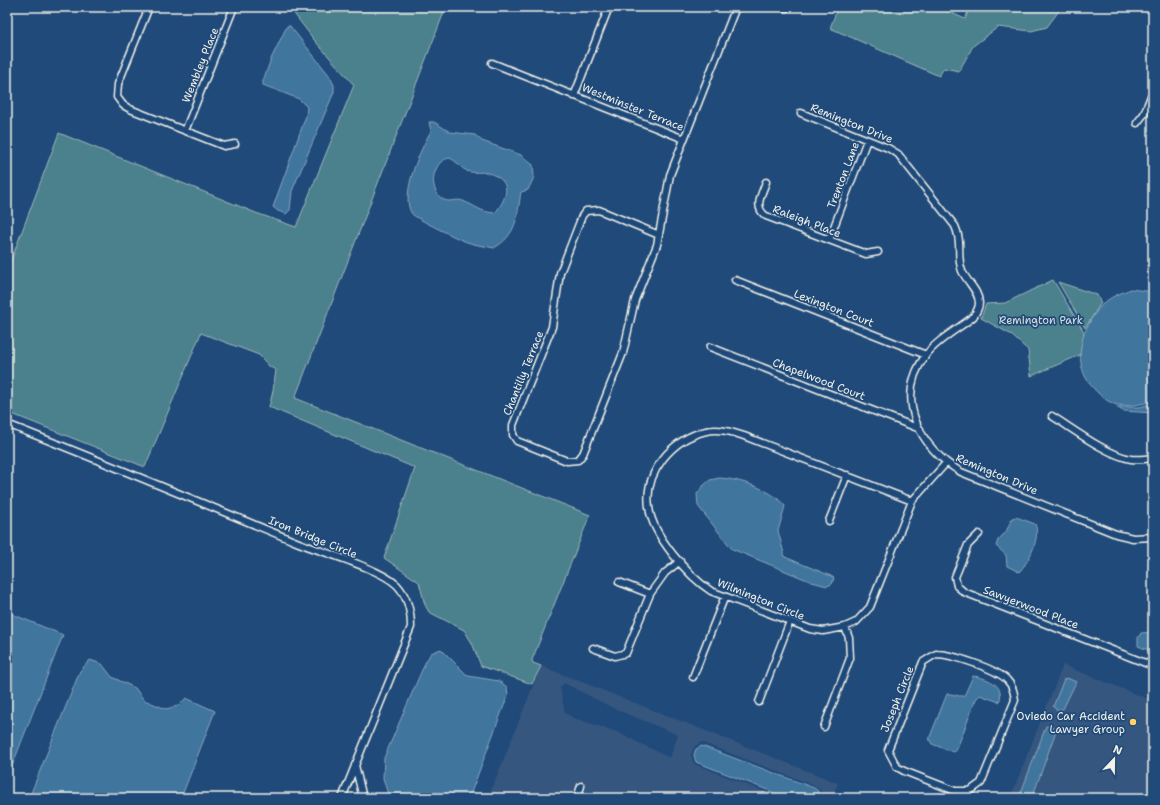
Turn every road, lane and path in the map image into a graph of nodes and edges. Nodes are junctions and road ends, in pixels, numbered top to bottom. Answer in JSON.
{"nodes":[{"id":1,"x":149,"y":7,"type":"edge"},
{"id":2,"x":234,"y":7,"type":"edge"},
{"id":3,"x":609,"y":7,"type":"edge"},
{"id":4,"x":736,"y":7,"type":"edge"},
{"id":5,"x":492,"y":63,"type":"dead end"},
{"id":6,"x":1153,"y":92,"type":"edge"},
{"id":7,"x":574,"y":96,"type":"junction"},
{"id":8,"x":801,"y":113,"type":"dead end"},
{"id":9,"x":1137,"y":123,"type":"dead end"},
{"id":10,"x":185,"y":131,"type":"junction"},
{"id":11,"x":684,"y":139,"type":"junction"},
{"id":12,"x":867,"y":140,"type":"junction"},
{"id":13,"x":235,"y":144,"type":"dead end"},
{"id":14,"x":766,"y":182,"type":"dead end"},
{"id":15,"x":660,"y":235,"type":"junction"},
{"id":16,"x":829,"y":240,"type":"junction"},
{"id":17,"x":878,"y":252,"type":"dead end"},
{"id":18,"x":735,"y":280,"type":"dead end"},
{"id":19,"x":710,"y":348,"type":"dead end"},
{"id":20,"x":926,"y":355,"type":"junction"},
{"id":21,"x":1052,"y":416,"type":"dead end"},
{"id":22,"x":7,"y":427,"type":"edge"},
{"id":23,"x":920,"y":429,"type":"junction"},
{"id":24,"x":1153,"y":458,"type":"edge"},
{"id":25,"x":946,"y":463,"type":"junction"},
{"id":26,"x":847,"y":476,"type":"junction"},
{"id":27,"x":912,"y":501,"type":"junction"},
{"id":28,"x":829,"y":521,"type":"dead end"},
{"id":29,"x":979,"y":534,"type":"dead end"},
{"id":30,"x":1153,"y":537,"type":"edge"},
{"id":31,"x":680,"y":561,"type":"junction"},
{"id":32,"x":619,"y":582,"type":"dead end"},
{"id":33,"x":650,"y":594,"type":"junction"},
{"id":34,"x":725,"y":596,"type":"junction"},
{"id":35,"x":790,"y":621,"type":"junction"},
{"id":36,"x":845,"y":627,"type":"junction"},
{"id":37,"x":593,"y":648,"type":"dead end"},
{"id":38,"x":1153,"y":666,"type":"edge"},
{"id":39,"x":693,"y":677,"type":"dead end"},
{"id":40,"x":759,"y":702,"type":"dead end"},
{"id":41,"x":824,"y":727,"type":"dead end"},
{"id":42,"x":355,"y":764,"type":"junction"},
{"id":43,"x":581,"y":786,"type":"dead end"},
{"id":44,"x":970,"y":791,"type":"junction"},
{"id":45,"x":342,"y":798,"type":"edge"},
{"id":46,"x":363,"y":798,"type":"edge"},
{"id":47,"x":577,"y":798,"type":"edge"},
{"id":48,"x":973,"y":798,"type":"edge"}],
"edges":[{"from":1,"to":10,"type":"street"},
{"from":2,"to":10,"type":"street","name":"Wembley Place"},
{"from":3,"to":7,"type":"street","name":"Westminster Terrace"},
{"from":4,"to":11,"type":"street","name":"Westminster Terrace"},
{"from":5,"to":7,"type":"street"},
{"from":6,"to":9,"type":"street"},
{"from":7,"to":11,"type":"street","name":"Westminster Terrace"},
{"from":8,"to":12,"type":"street","name":"Remington Drive"},
{"from":10,"to":13,"type":"street"},
{"from":11,"to":15,"type":"street","name":"Chantilly Terrace"},
{"from":12,"to":16,"type":"street","name":"Trenton Lane"},
{"from":12,"to":20,"type":"street","name":"Remington Drive"},
{"from":14,"to":16,"type":"street","name":"Raleigh Place"},
{"from":15,"to":15,"type":"street","name":"Chantilly Terrace"},
{"from":16,"to":17,"type":"street","name":"Raleigh Place"},
{"from":18,"to":20,"type":"street","name":"Lexington Court"},
{"from":19,"to":23,"type":"street","name":"Chapelwood Court"},
{"from":20,"to":23,"type":"street","name":"Remington Drive"},
{"from":21,"to":24,"type":"street"},
{"from":22,"to":42,"type":"street","name":"Iron Bridge Circle"},
{"from":23,"to":25,"type":"street","name":"Remington Drive"},
{"from":25,"to":27,"type":"street","name":"Wilmington Circle"},
{"from":25,"to":30,"type":"street","name":"Remington Drive"},
{"from":26,"to":27,"type":"street","name":"Wilmington Circle"},
{"from":26,"to":28,"type":"street"},
{"from":26,"to":31,"type":"street","name":"Wilmington Circle"},
{"from":27,"to":36,"type":"street","name":"Wilmington Circle"},
{"from":29,"to":38,"type":"street","name":"Sawyerwood Place"},
{"from":31,"to":33,"type":"street"},
{"from":31,"to":34,"type":"street","name":"Wilmington Circle"},
{"from":32,"to":33,"type":"street"},
{"from":33,"to":37,"type":"street"},
{"from":34,"to":35,"type":"street","name":"Wilmington Circle"},
{"from":34,"to":39,"type":"street"},
{"from":35,"to":36,"type":"street","name":"Wilmington Circle"},
{"from":35,"to":40,"type":"street"},
{"from":36,"to":41,"type":"street"},
{"from":42,"to":45,"type":"street","name":"Iron Bridge Circle"},
{"from":42,"to":46,"type":"street"},
{"from":43,"to":47,"type":"street"},
{"from":44,"to":44,"type":"street","name":"Joseph Circle"},
{"from":44,"to":48,"type":"street"}]}
